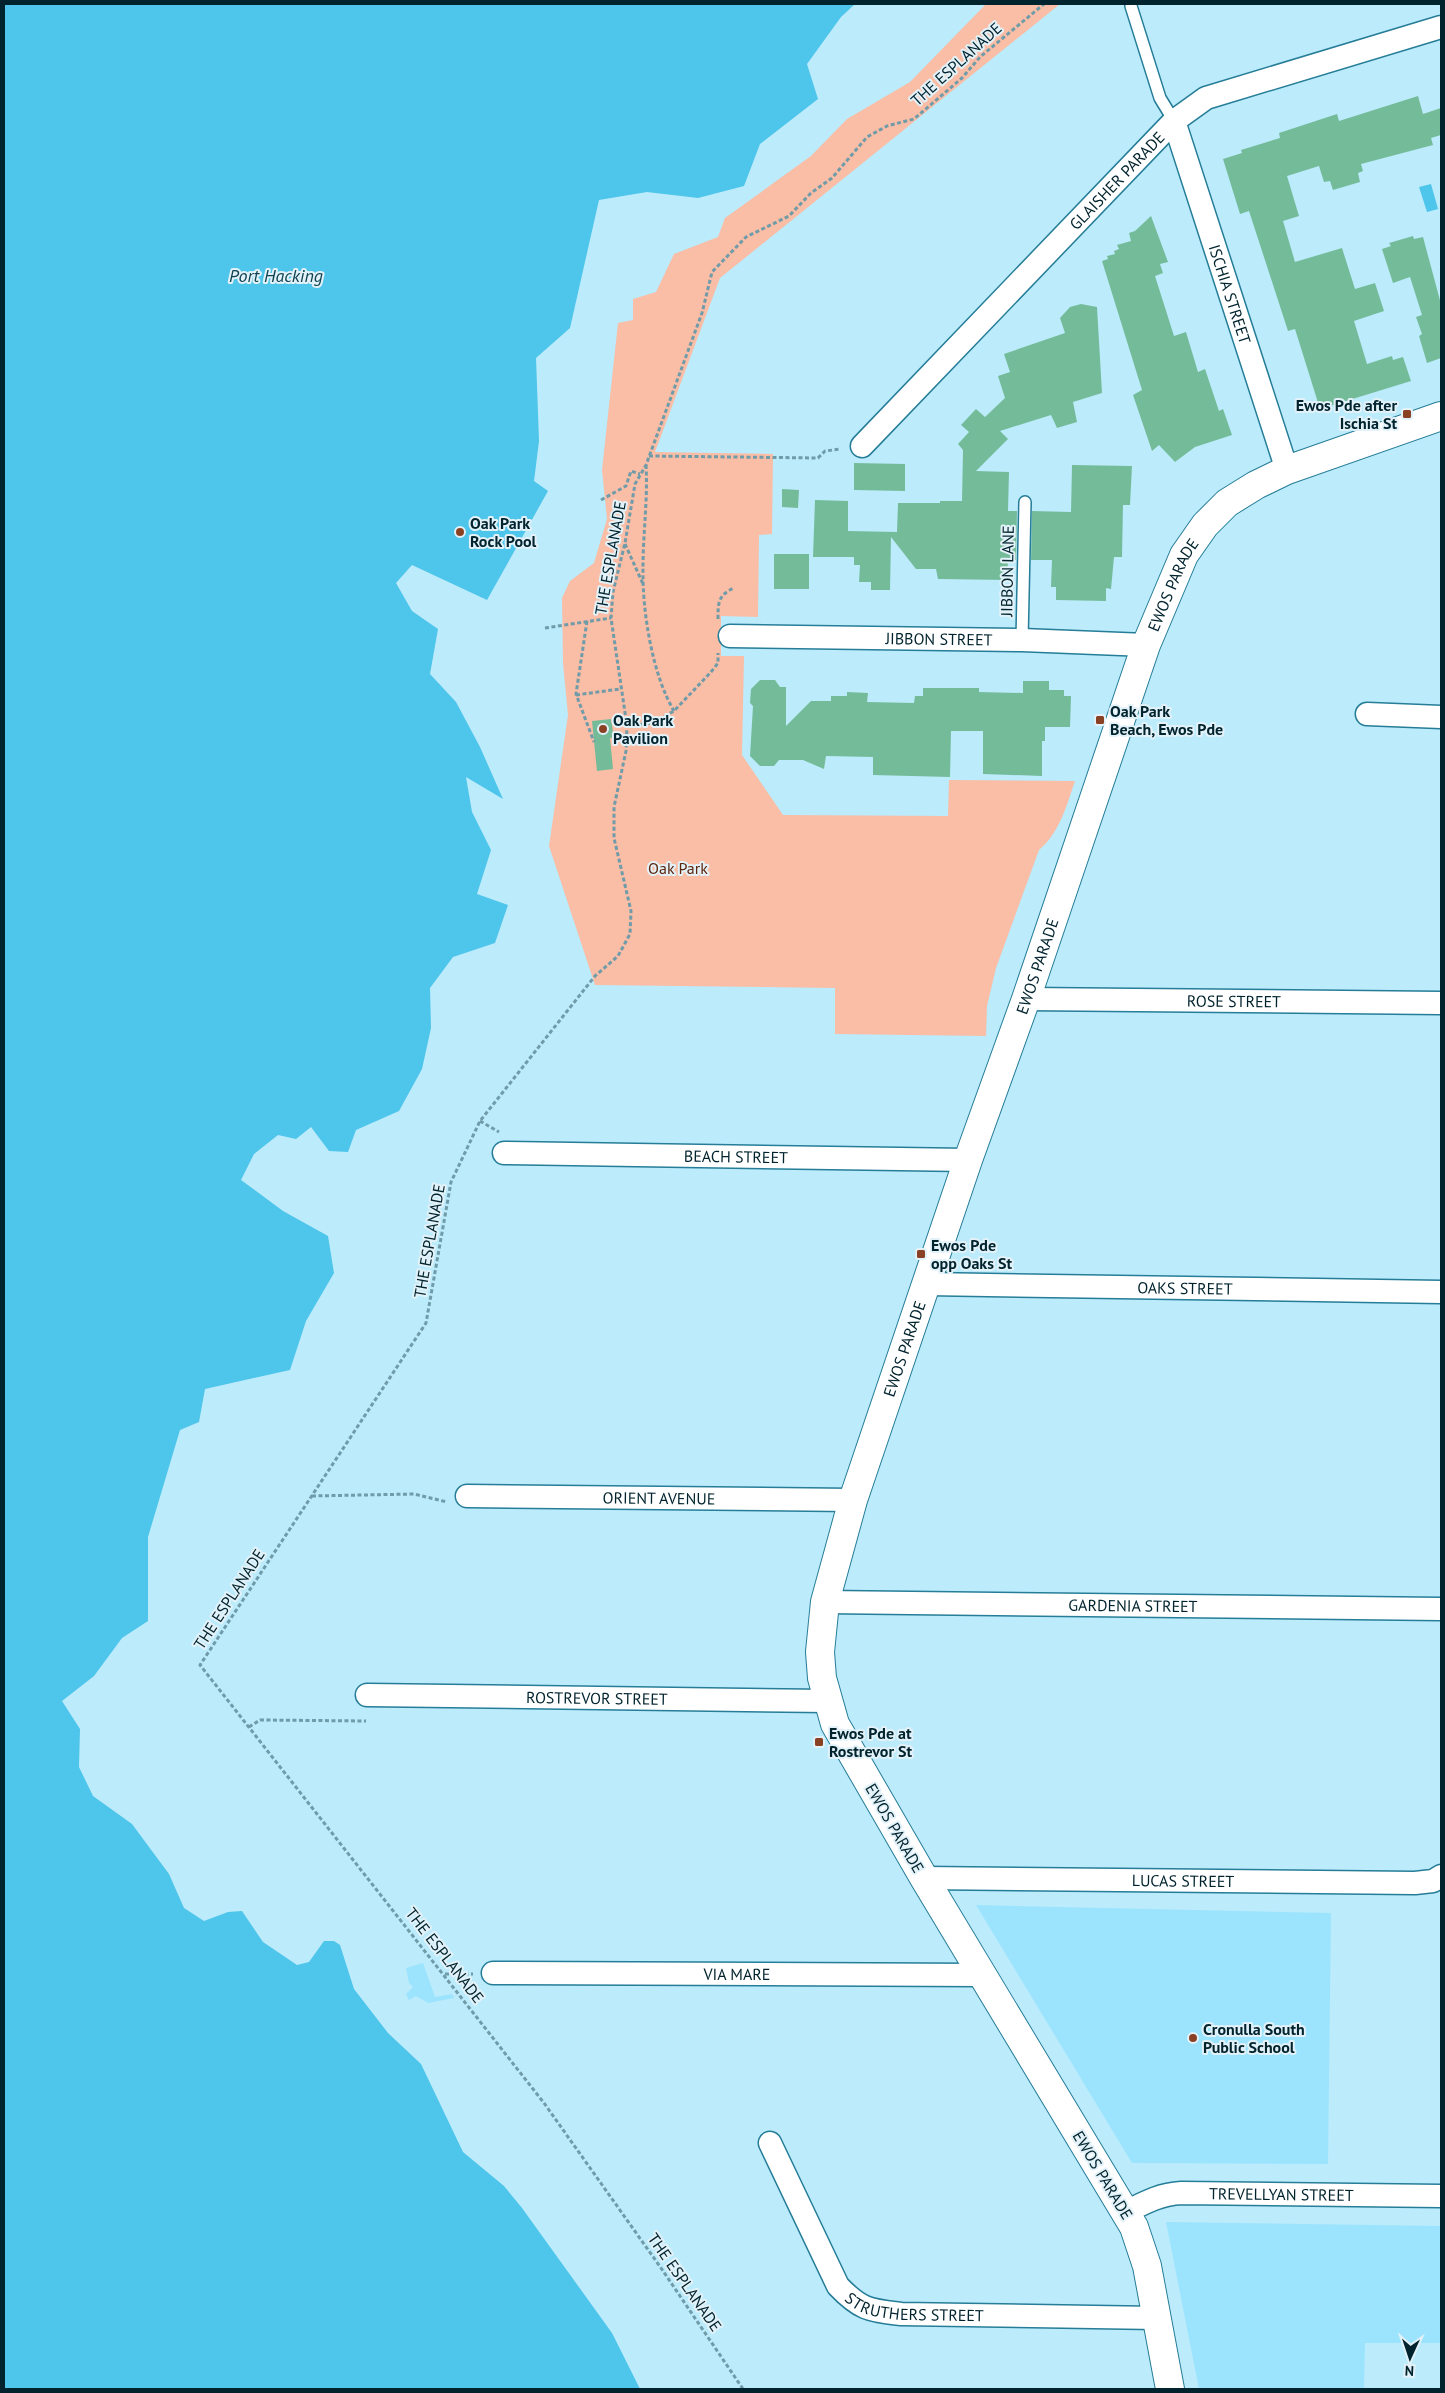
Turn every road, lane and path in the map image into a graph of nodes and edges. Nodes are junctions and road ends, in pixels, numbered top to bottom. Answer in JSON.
{"nodes":[{"id":1,"x":1044,"y":4,"type":"edge"},
{"id":2,"x":1132,"y":6,"type":"dead end"},
{"id":3,"x":1441,"y":27,"type":"edge"},
{"id":4,"x":1174,"y":121,"type":"junction"},
{"id":5,"x":1441,"y":416,"type":"edge"},
{"id":6,"x":862,"y":446,"type":"joint"},
{"id":7,"x":649,"y":456,"type":"junction"},
{"id":8,"x":646,"y":464,"type":"junction"},
{"id":9,"x":1286,"y":470,"type":"junction"},
{"id":10,"x":640,"y":474,"type":"junction"},
{"id":11,"x":601,"y":500,"type":"dead end"},
{"id":12,"x":1025,"y":502,"type":"dead end"},
{"id":13,"x":625,"y":543,"type":"junction"},
{"id":14,"x":644,"y":587,"type":"junction"},
{"id":15,"x":734,"y":588,"type":"dead end"},
{"id":16,"x":610,"y":618,"type":"junction"},
{"id":17,"x":587,"y":620,"type":"junction"},
{"id":18,"x":545,"y":628,"type":"dead end"},
{"id":19,"x":722,"y":637,"type":"junction"},
{"id":20,"x":1022,"y":640,"type":"junction"},
{"id":21,"x":1146,"y":644,"type":"junction"},
{"id":22,"x":620,"y":689,"type":"junction"},
{"id":23,"x":576,"y":695,"type":"junction"},
{"id":24,"x":674,"y":711,"type":"junction"},
{"id":25,"x":1367,"y":714,"type":"dead end"},
{"id":26,"x":1441,"y":717,"type":"edge"},
{"id":27,"x":627,"y":726,"type":"junction"},
{"id":28,"x":594,"y":742,"type":"dead end"},
{"id":29,"x":1026,"y":999,"type":"junction"},
{"id":30,"x":1441,"y":1003,"type":"edge"},
{"id":31,"x":504,"y":1153,"type":"dead end"},
{"id":32,"x":968,"y":1160,"type":"junction"},
{"id":33,"x":927,"y":1284,"type":"junction"},
{"id":34,"x":1441,"y":1292,"type":"edge"},
{"id":35,"x":312,"y":1496,"type":"junction"},
{"id":36,"x":467,"y":1496,"type":"joint"},
{"id":37,"x":853,"y":1500,"type":"junction"},
{"id":38,"x":825,"y":1602,"type":"junction"},
{"id":39,"x":1441,"y":1608,"type":"edge"},
{"id":40,"x":366,"y":1695,"type":"dead end"},
{"id":41,"x":827,"y":1701,"type":"junction"},
{"id":42,"x":366,"y":1721,"type":"dead end"},
{"id":43,"x":249,"y":1727,"type":"junction"},
{"id":44,"x":1441,"y":1876,"type":"edge"},
{"id":45,"x":924,"y":1878,"type":"junction"},
{"id":46,"x":444,"y":1974,"type":"junction"},
{"id":47,"x":493,"y":1974,"type":"joint"},
{"id":48,"x":982,"y":1975,"type":"junction"},
{"id":49,"x":770,"y":2142,"type":"dead end"},
{"id":50,"x":1441,"y":2196,"type":"edge"},
{"id":51,"x":1126,"y":2212,"type":"junction"},
{"id":52,"x":1156,"y":2318,"type":"junction"},
{"id":53,"x":743,"y":2389,"type":"edge"},
{"id":54,"x":1170,"y":2389,"type":"edge"}],
"edges":[{"from":1,"to":7,"type":"path","name":"THE ESPLANADE"},
{"from":2,"to":4,"type":"lane"},
{"from":3,"to":4,"type":"street","name":"GLAISHER PARADE"},
{"from":4,"to":6,"type":"street","name":"GLAISHER PARADE"},
{"from":4,"to":9,"type":"street","name":"ISCHIA STREET"},
{"from":5,"to":9,"type":"street","name":"EWOS PARADE"},
{"from":6,"to":7,"type":"path"},
{"from":7,"to":8,"type":"path","name":"THE ESPLANADE"},
{"from":8,"to":10,"type":"path","name":"THE ESPLANADE"},
{"from":8,"to":14,"type":"path"},
{"from":9,"to":21,"type":"street","name":"EWOS PARADE"},
{"from":10,"to":11,"type":"path"},
{"from":10,"to":13,"type":"path","name":"THE ESPLANADE"},
{"from":12,"to":20,"type":"lane","name":"JIBBON LANE"},
{"from":13,"to":14,"type":"path"},
{"from":13,"to":16,"type":"path","name":"THE ESPLANADE"},
{"from":14,"to":24,"type":"path"},
{"from":15,"to":19,"type":"path"},
{"from":16,"to":17,"type":"path"},
{"from":16,"to":22,"type":"path","name":"THE ESPLANADE"},
{"from":17,"to":18,"type":"path"},
{"from":17,"to":23,"type":"path"},
{"from":19,"to":20,"type":"street","name":"JIBBON STREET"},
{"from":19,"to":24,"type":"path"},
{"from":20,"to":21,"type":"street","name":"JIBBON STREET"},
{"from":21,"to":29,"type":"street","name":"EWOS PARADE"},
{"from":22,"to":23,"type":"path"},
{"from":22,"to":27,"type":"path","name":"THE ESPLANADE"},
{"from":23,"to":28,"type":"path"},
{"from":24,"to":27,"type":"path"},
{"from":25,"to":26,"type":"street"},
{"from":27,"to":35,"type":"path","name":"THE ESPLANADE"},
{"from":29,"to":30,"type":"street","name":"ROSE STREET"},
{"from":29,"to":32,"type":"street","name":"EWOS PARADE"},
{"from":31,"to":32,"type":"street","name":"BEACH STREET"},
{"from":32,"to":33,"type":"street","name":"EWOS PARADE"},
{"from":33,"to":34,"type":"street","name":"OAKS STREET"},
{"from":33,"to":37,"type":"street","name":"EWOS PARADE"},
{"from":35,"to":36,"type":"path"},
{"from":35,"to":43,"type":"path","name":"THE ESPLANADE"},
{"from":36,"to":37,"type":"street","name":"ORIENT AVENUE"},
{"from":37,"to":38,"type":"street","name":"EWOS PARADE"},
{"from":38,"to":39,"type":"street","name":"GARDENIA STREET"},
{"from":38,"to":41,"type":"street","name":"EWOS PARADE"},
{"from":40,"to":41,"type":"street","name":"ROSTREVOR STREET"},
{"from":41,"to":45,"type":"street","name":"EWOS PARADE"},
{"from":42,"to":43,"type":"path"},
{"from":43,"to":46,"type":"path","name":"THE ESPLANADE"},
{"from":44,"to":45,"type":"street","name":"LUCAS STREET"},
{"from":45,"to":48,"type":"street","name":"EWOS PARADE"},
{"from":46,"to":47,"type":"path"},
{"from":46,"to":53,"type":"path","name":"THE ESPLANADE"},
{"from":47,"to":48,"type":"street","name":"VIA MARE"},
{"from":48,"to":51,"type":"street","name":"EWOS PARADE"},
{"from":49,"to":52,"type":"street","name":"STRUTHERS STREET"},
{"from":50,"to":51,"type":"street","name":"TREVELLYAN STREET"},
{"from":51,"to":52,"type":"street","name":"EWOS PARADE"},
{"from":52,"to":54,"type":"street","name":"EWOS PARADE"}]}
